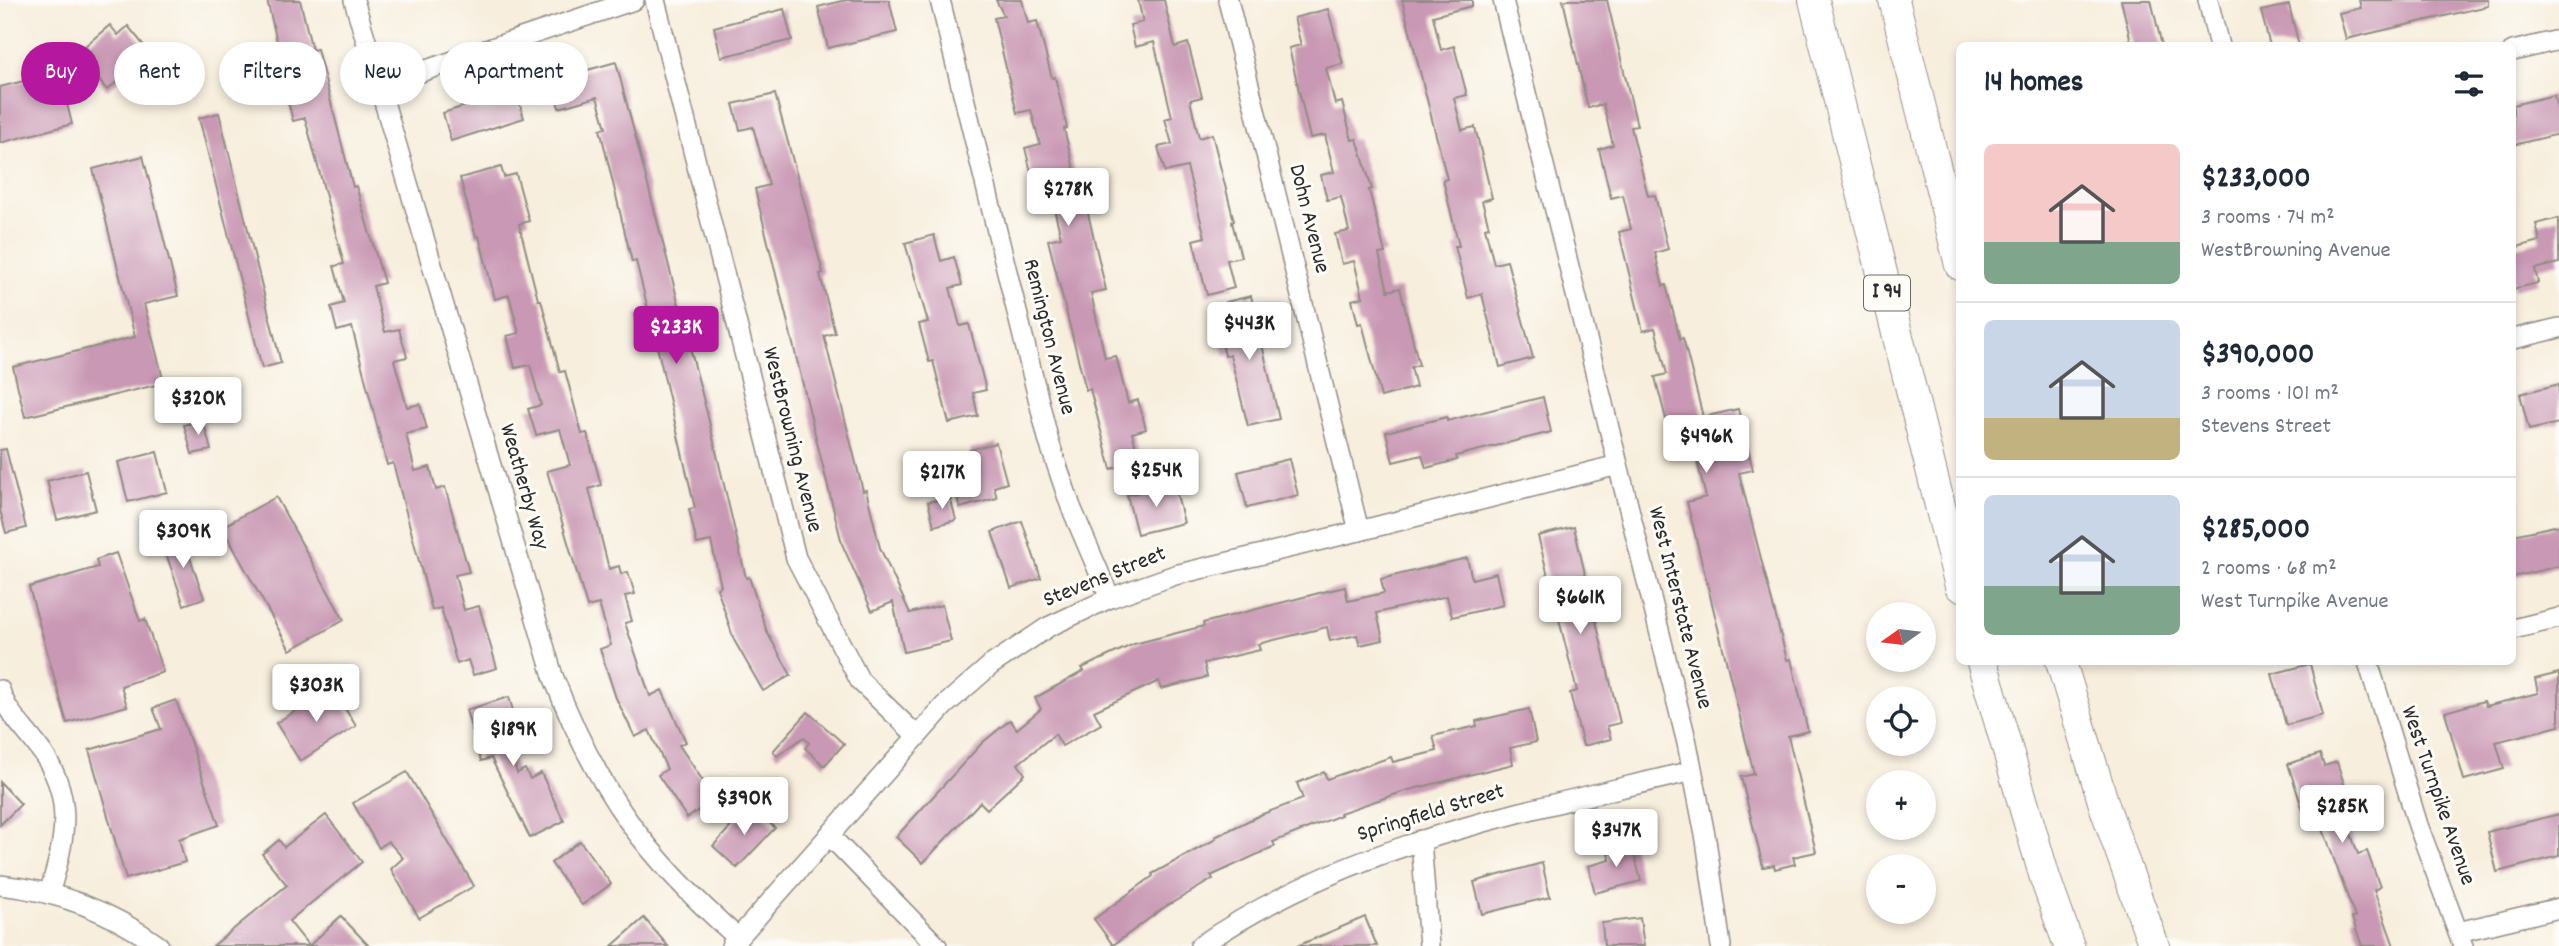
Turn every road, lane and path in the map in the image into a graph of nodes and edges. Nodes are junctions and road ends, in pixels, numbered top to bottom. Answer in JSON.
{"nodes":[{"id":1,"x":354,"y":0,"type":"edge"},
{"id":2,"x":634,"y":0,"type":"edge"},
{"id":3,"x":655,"y":0,"type":"edge"},
{"id":4,"x":940,"y":0,"type":"edge"},
{"id":5,"x":1228,"y":0,"type":"edge"},
{"id":6,"x":1503,"y":0,"type":"edge"},
{"id":7,"x":1814,"y":0,"type":"edge"},
{"id":8,"x":1894,"y":0,"type":"edge"},
{"id":9,"x":2208,"y":0,"type":"edge"},
{"id":10,"x":2559,"y":40,"type":"edge"},
{"id":11,"x":366,"y":42,"type":"edge"},
{"id":12,"x":2218,"y":42,"type":"edge"},
{"id":13,"x":2516,"y":50,"type":"edge"},
{"id":14,"x":426,"y":70,"type":"edge"},
{"id":15,"x":385,"y":105,"type":"edge"},
{"id":16,"x":1956,"y":249,"type":"edge"},
{"id":17,"x":2559,"y":328,"type":"edge"},
{"id":18,"x":2516,"y":338,"type":"edge"},
{"id":19,"x":1618,"y":466,"type":"junction"},
{"id":20,"x":1359,"y":531,"type":"junction"},
{"id":21,"x":1956,"y":570,"type":"edge"},
{"id":22,"x":1110,"y":598,"type":"junction"},
{"id":23,"x":2559,"y":618,"type":"edge"},
{"id":24,"x":2516,"y":628,"type":"edge"},
{"id":25,"x":1983,"y":665,"type":"edge"},
{"id":26,"x":2062,"y":665,"type":"edge"},
{"id":27,"x":2372,"y":665,"type":"edge"},
{"id":28,"x":0,"y":690,"type":"edge"},
{"id":29,"x":916,"y":736,"type":"junction"},
{"id":30,"x":1692,"y":771,"type":"junction"},
{"id":31,"x":829,"y":835,"type":"junction"},
{"id":32,"x":1421,"y":840,"type":"junction"},
{"id":33,"x":0,"y":885,"type":"edge"},
{"id":34,"x":49,"y":894,"type":"junction"},
{"id":35,"x":2559,"y":908,"type":"edge"},
{"id":36,"x":2461,"y":939,"type":"edge"},
{"id":37,"x":734,"y":942,"type":"edge"},
{"id":38,"x":159,"y":946,"type":"edge"},
{"id":39,"x":937,"y":946,"type":"edge"},
{"id":40,"x":1200,"y":946,"type":"edge"},
{"id":41,"x":1429,"y":946,"type":"edge"},
{"id":42,"x":1721,"y":946,"type":"edge"},
{"id":43,"x":2070,"y":946,"type":"edge"},
{"id":44,"x":2154,"y":946,"type":"edge"}],
"edges":[{"from":1,"to":11,"type":"street","name":"Weatherby Way"},
{"from":2,"to":14,"type":"street"},
{"from":3,"to":29,"type":"street","name":"WestBrowning Avenue"},
{"from":4,"to":22,"type":"street","name":"Remington Avenue"},
{"from":5,"to":20,"type":"street","name":"Dohn Avenue"},
{"from":6,"to":19,"type":"street","name":"West Interstate Avenue"},
{"from":7,"to":21,"type":"highway","number":"I 94"},
{"from":8,"to":16,"type":"highway"},
{"from":9,"to":12,"type":"street"},
{"from":10,"to":13,"type":"street"},
{"from":15,"to":37,"type":"street","name":"Weatherby Way"},
{"from":17,"to":18,"type":"street"},
{"from":19,"to":20,"type":"street","name":"Stevens Street"},
{"from":19,"to":30,"type":"street","name":"West Interstate Avenue"},
{"from":20,"to":22,"type":"street","name":"Stevens Street"},
{"from":22,"to":29,"type":"street","name":"Stevens Street"},
{"from":23,"to":24,"type":"street"},
{"from":25,"to":43,"type":"highway"},
{"from":26,"to":44,"type":"highway"},
{"from":27,"to":36,"type":"street","name":"West Turnpike Avenue"},
{"from":28,"to":34,"type":"street"},
{"from":29,"to":31,"type":"street","name":"Stevens Street"},
{"from":30,"to":32,"type":"street","name":"Springfield Street"},
{"from":30,"to":42,"type":"street","name":"West Interstate Avenue"},
{"from":31,"to":37,"type":"street","name":"Stevens Street"},
{"from":31,"to":39,"type":"street"},
{"from":32,"to":40,"type":"street","name":"Springfield Street"},
{"from":32,"to":41,"type":"street"},
{"from":33,"to":34,"type":"street"},
{"from":34,"to":38,"type":"street"},
{"from":35,"to":36,"type":"street"}]}
